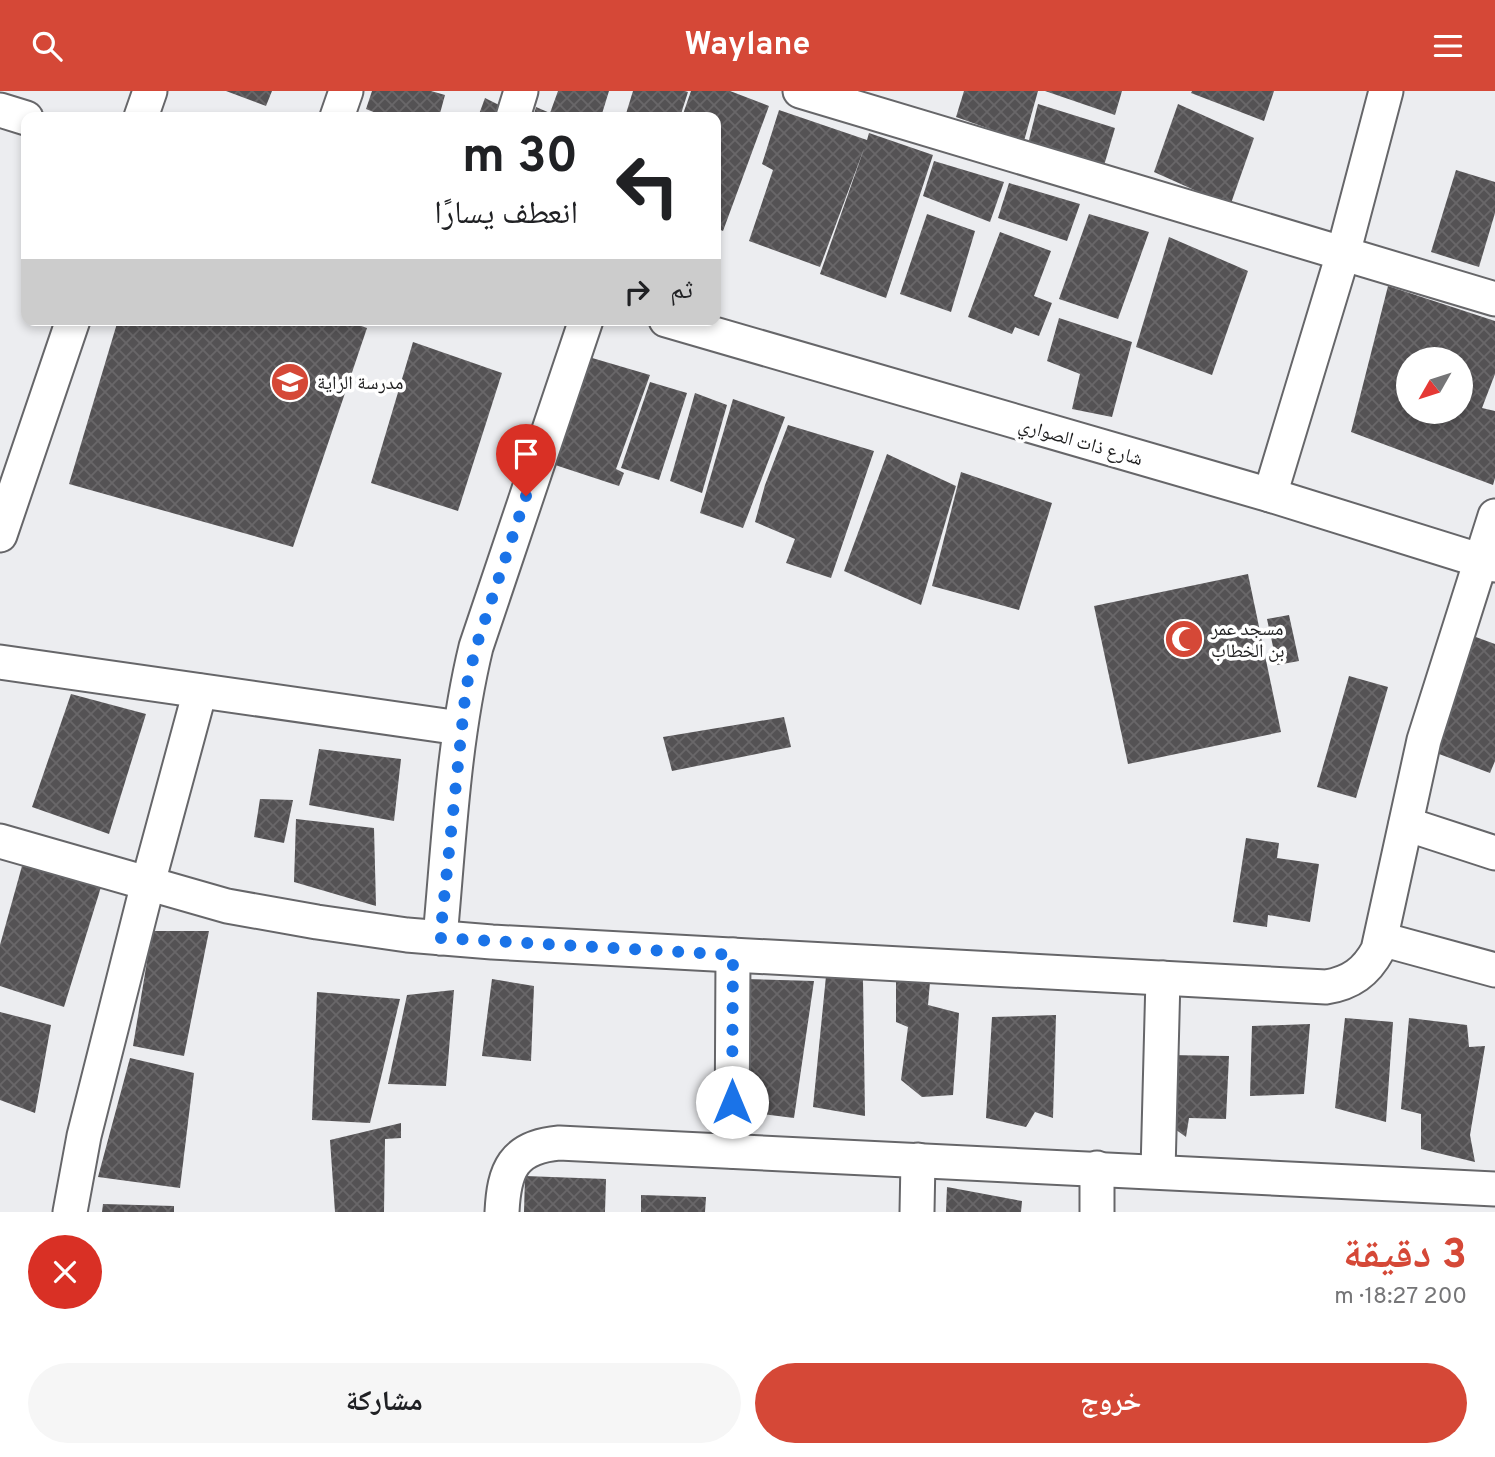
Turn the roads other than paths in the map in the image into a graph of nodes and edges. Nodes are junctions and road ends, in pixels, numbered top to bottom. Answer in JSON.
{"nodes":[{"id":1,"x":150,"y":91,"type":"edge"},
{"id":2,"x":346,"y":91,"type":"edge"},
{"id":3,"x":521,"y":91,"type":"edge"},
{"id":4,"x":800,"y":91,"type":"edge"},
{"id":5,"x":1386,"y":91,"type":"edge"},
{"id":6,"x":0,"y":110,"type":"edge"},
{"id":7,"x":143,"y":112,"type":"edge"},
{"id":8,"x":339,"y":112,"type":"edge"},
{"id":9,"x":515,"y":112,"type":"edge"},
{"id":10,"x":21,"y":116,"type":"edge"},
{"id":11,"x":1343,"y":254,"type":"junction"},
{"id":12,"x":1495,"y":299,"type":"edge"},
{"id":13,"x":70,"y":326,"type":"edge"},
{"id":14,"x":584,"y":326,"type":"edge"},
{"id":15,"x":687,"y":326,"type":"edge"},
{"id":16,"x":1270,"y":495,"type":"junction"},
{"id":17,"x":1495,"y":516,"type":"edge"},
{"id":18,"x":0,"y":535,"type":"edge"},
{"id":19,"x":1488,"y":563,"type":"edge"},
{"id":20,"x":0,"y":661,"type":"edge"},
{"id":21,"x":200,"y":691,"type":"junction"},
{"id":22,"x":460,"y":728,"type":"junction"},
{"id":23,"x":1406,"y":824,"type":"junction"},
{"id":24,"x":0,"y":841,"type":"edge"},
{"id":25,"x":1495,"y":853,"type":"edge"},
{"id":26,"x":148,"y":883,"type":"junction"},
{"id":27,"x":440,"y":938,"type":"junction"},
{"id":28,"x":1381,"y":939,"type":"junction"},
{"id":29,"x":733,"y":955,"type":"junction"},
{"id":30,"x":1495,"y":970,"type":"edge"},
{"id":31,"x":1163,"y":978,"type":"junction"},
{"id":32,"x":732,"y":1151,"type":"junction"},
{"id":33,"x":918,"y":1160,"type":"junction"},
{"id":34,"x":1097,"y":1168,"type":"junction"},
{"id":35,"x":1158,"y":1171,"type":"junction"},
{"id":36,"x":1495,"y":1189,"type":"edge"},
{"id":37,"x":1365,"y":1197,"type":"edge"},
{"id":38,"x":71,"y":1212,"type":"edge"},
{"id":39,"x":502,"y":1212,"type":"edge"},
{"id":40,"x":916,"y":1212,"type":"edge"},
{"id":41,"x":1097,"y":1212,"type":"edge"}],
"edges":[{"from":1,"to":7,"type":"street"},
{"from":2,"to":8,"type":"street"},
{"from":3,"to":9,"type":"street"},
{"from":4,"to":11,"type":"street"},
{"from":5,"to":11,"type":"street"},
{"from":6,"to":10,"type":"street"},
{"from":11,"to":12,"type":"street"},
{"from":11,"to":16,"type":"street"},
{"from":13,"to":18,"type":"street"},
{"from":14,"to":22,"type":"street"},
{"from":15,"to":16,"type":"street","name":"شارع ذات الصواري"},
{"from":16,"to":19,"type":"street","name":"شارع ذات الصواري"},
{"from":17,"to":19,"type":"street"},
{"from":19,"to":23,"type":"street"},
{"from":20,"to":21,"type":"street"},
{"from":21,"to":22,"type":"street"},
{"from":21,"to":26,"type":"street"},
{"from":22,"to":27,"type":"street"},
{"from":23,"to":25,"type":"street"},
{"from":23,"to":28,"type":"street"},
{"from":24,"to":26,"type":"street"},
{"from":26,"to":27,"type":"street"},
{"from":26,"to":38,"type":"street"},
{"from":27,"to":29,"type":"street"},
{"from":28,"to":30,"type":"street"},
{"from":28,"to":31,"type":"street"},
{"from":29,"to":31,"type":"street"},
{"from":29,"to":32,"type":"street"},
{"from":31,"to":35,"type":"street"},
{"from":32,"to":33,"type":"street"},
{"from":32,"to":39,"type":"street"},
{"from":33,"to":34,"type":"street"},
{"from":33,"to":40,"type":"street"},
{"from":34,"to":35,"type":"street"},
{"from":34,"to":41,"type":"street"},
{"from":35,"to":37,"type":"street"},
{"from":36,"to":37,"type":"street"}]}
